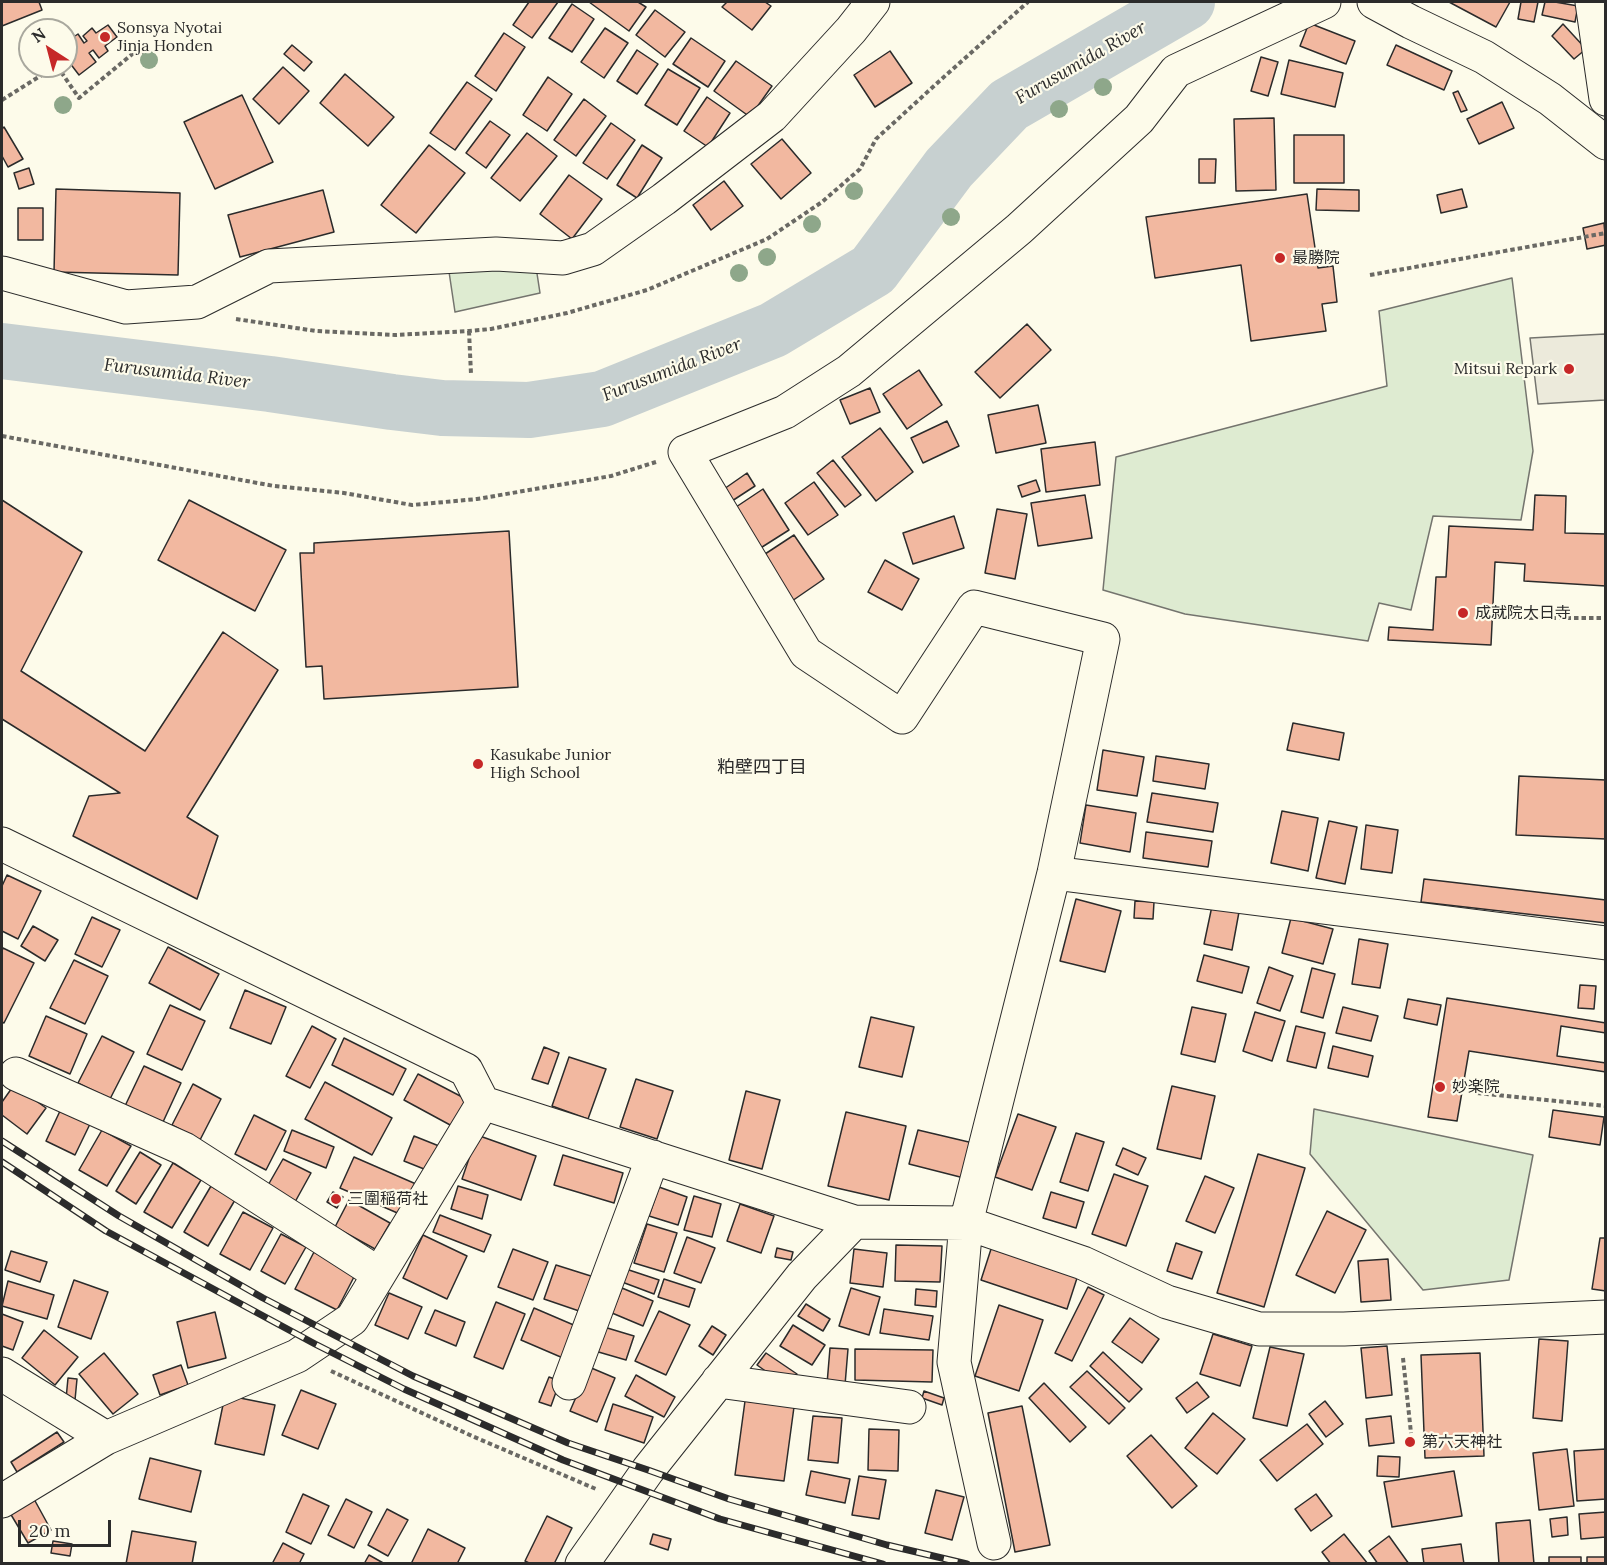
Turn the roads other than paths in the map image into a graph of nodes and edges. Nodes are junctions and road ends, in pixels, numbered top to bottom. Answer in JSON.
{"nodes":[{"id":1,"x":873,"y":2,"type":"edge"},
{"id":2,"x":1323,"y":2,"type":"edge"},
{"id":3,"x":1374,"y":2,"type":"edge"},
{"id":4,"x":1592,"y":2,"type":"edge"},
{"id":5,"x":1605,"y":99,"type":"edge"},
{"id":6,"x":1605,"y":143,"type":"edge"},
{"id":7,"x":2,"y":273,"type":"edge"},
{"id":8,"x":2,"y":844,"type":"edge"},
{"id":9,"x":1054,"y":873,"type":"junction"},
{"id":10,"x":1605,"y":943,"type":"edge"},
{"id":11,"x":16,"y":1074,"type":"dead end"},
{"id":12,"x":483,"y":1103,"type":"junction"},
{"id":13,"x":653,"y":1158,"type":"junction"},
{"id":14,"x":854,"y":1222,"type":"junction"},
{"id":15,"x":966,"y":1223,"type":"junction"},
{"id":16,"x":379,"y":1274,"type":"junction"},
{"id":17,"x":1605,"y":1317,"type":"edge"},
{"id":18,"x":2,"y":1374,"type":"edge"},
{"id":19,"x":718,"y":1381,"type":"junction"},
{"id":20,"x":569,"y":1383,"type":"dead end"},
{"id":21,"x":909,"y":1407,"type":"dead end"},
{"id":22,"x":106,"y":1438,"type":"junction"},
{"id":23,"x":2,"y":1501,"type":"edge"},
{"id":24,"x":994,"y":1544,"type":"dead end"},
{"id":25,"x":582,"y":1563,"type":"edge"}],
"edges":[{"from":1,"to":7,"type":"street"},
{"from":2,"to":9,"type":"street"},
{"from":3,"to":6,"type":"street"},
{"from":4,"to":5,"type":"street"},
{"from":8,"to":12,"type":"street"},
{"from":9,"to":10,"type":"street"},
{"from":9,"to":15,"type":"street"},
{"from":11,"to":16,"type":"street"},
{"from":12,"to":13,"type":"street"},
{"from":12,"to":16,"type":"street"},
{"from":13,"to":14,"type":"street"},
{"from":13,"to":20,"type":"street"},
{"from":14,"to":15,"type":"street"},
{"from":14,"to":19,"type":"street"},
{"from":15,"to":17,"type":"street"},
{"from":15,"to":24,"type":"street"},
{"from":16,"to":22,"type":"street"},
{"from":18,"to":22,"type":"street"},
{"from":19,"to":21,"type":"street"},
{"from":19,"to":25,"type":"street"},
{"from":22,"to":23,"type":"street"}]}
